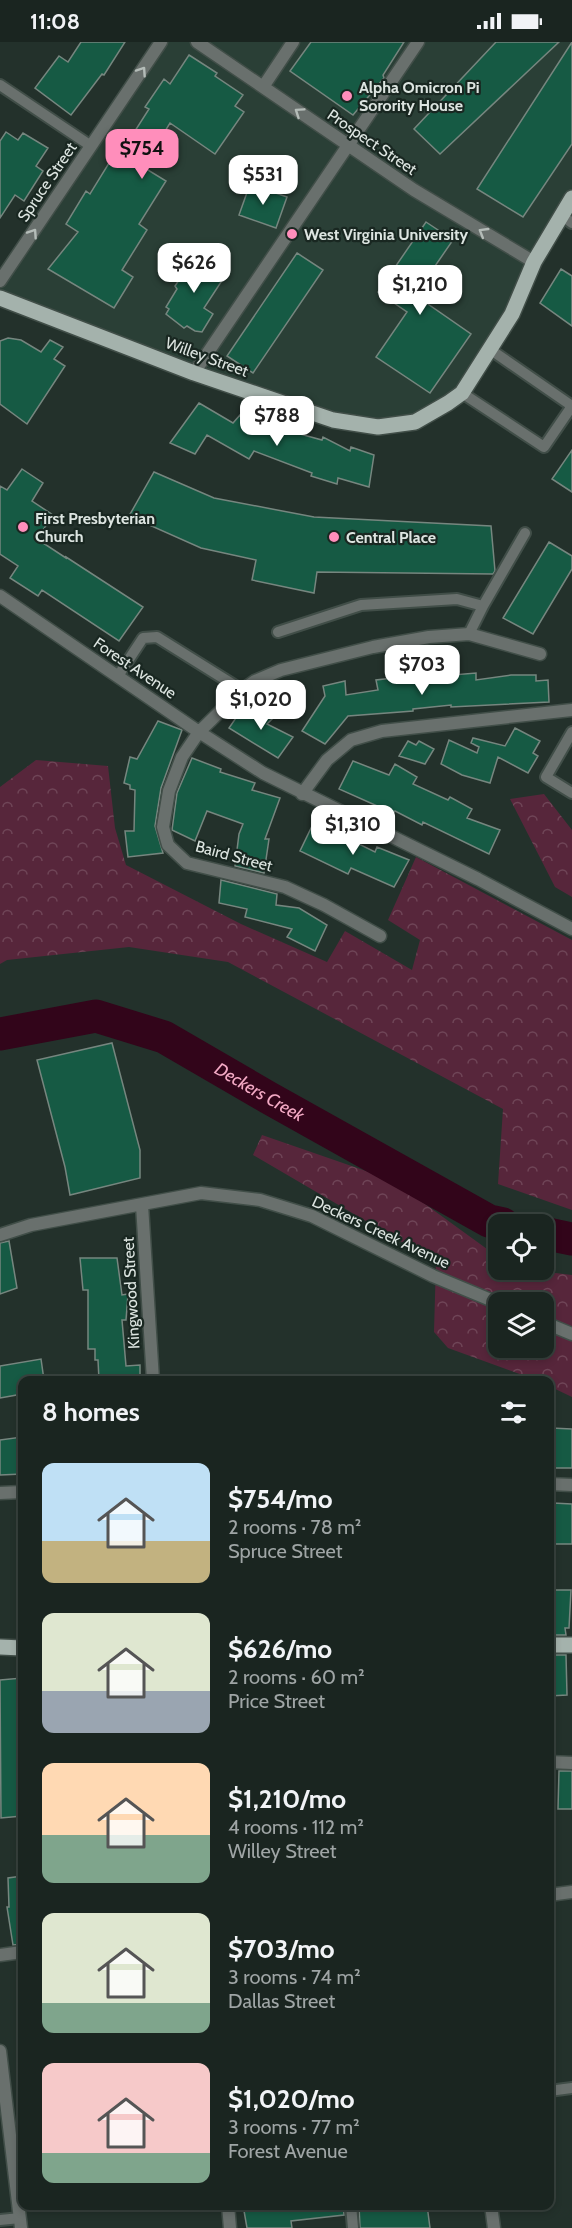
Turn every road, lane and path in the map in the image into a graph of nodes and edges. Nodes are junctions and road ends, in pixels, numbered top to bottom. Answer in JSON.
{"nodes":[{"id":1,"x":161,"y":42,"type":"edge"},
{"id":2,"x":197,"y":42,"type":"edge"},
{"id":3,"x":293,"y":42,"type":"edge"},
{"id":4,"x":418,"y":42,"type":"edge"},
{"id":5,"x":0,"y":85,"type":"edge"},
{"id":6,"x":262,"y":87,"type":"junction"},
{"id":7,"x":347,"y":145,"type":"junction"},
{"id":8,"x":91,"y":147,"type":"junction"},
{"id":9,"x":572,"y":198,"type":"edge"},
{"id":10,"x":566,"y":219,"type":"edge"},
{"id":11,"x":534,"y":262,"type":"junction"},
{"id":12,"x":0,"y":282,"type":"edge"},
{"id":13,"x":0,"y":298,"type":"edge"},
{"id":14,"x":491,"y":350,"type":"junction"},
{"id":15,"x":194,"y":373,"type":"junction"},
{"id":16,"x":462,"y":393,"type":"junction"},
{"id":17,"x":525,"y":533,"type":"dead end"},
{"id":18,"x":0,"y":596,"type":"edge"},
{"id":19,"x":483,"y":606,"type":"junction"},
{"id":20,"x":278,"y":632,"type":"dead end"},
{"id":21,"x":470,"y":634,"type":"junction"},
{"id":22,"x":540,"y":654,"type":"dead end"},
{"id":23,"x":118,"y":676,"type":"junction"},
{"id":24,"x":242,"y":690,"type":"junction"},
{"id":25,"x":572,"y":710,"type":"edge"},
{"id":26,"x":199,"y":732,"type":"junction"},
{"id":27,"x":572,"y":732,"type":"edge"},
{"id":28,"x":572,"y":793,"type":"edge"},
{"id":29,"x":302,"y":794,"type":"junction"},
{"id":30,"x":572,"y":928,"type":"edge"},
{"id":31,"x":380,"y":936,"type":"dead end"},
{"id":32,"x":142,"y":1205,"type":"junction"},
{"id":33,"x":0,"y":1236,"type":"edge"},
{"id":34,"x":488,"y":1299,"type":"edge"},
{"id":35,"x":554,"y":1327,"type":"edge"},
{"id":36,"x":572,"y":1334,"type":"edge"},
{"id":37,"x":153,"y":1376,"type":"edge"},
{"id":38,"x":554,"y":1484,"type":"edge"},
{"id":39,"x":572,"y":1485,"type":"edge"},
{"id":40,"x":18,"y":1492,"type":"edge"},
{"id":41,"x":0,"y":1493,"type":"edge"},
{"id":42,"x":554,"y":1645,"type":"edge"},
{"id":43,"x":572,"y":1645,"type":"edge"},
{"id":44,"x":0,"y":1647,"type":"edge"},
{"id":45,"x":18,"y":1648,"type":"edge"},
{"id":46,"x":554,"y":1762,"type":"edge"},
{"id":47,"x":572,"y":1763,"type":"edge"},
{"id":48,"x":572,"y":1893,"type":"edge"},
{"id":49,"x":554,"y":1895,"type":"edge"},
{"id":50,"x":18,"y":1953,"type":"edge"},
{"id":51,"x":0,"y":1955,"type":"edge"},
{"id":52,"x":0,"y":2051,"type":"edge"},
{"id":53,"x":572,"y":2088,"type":"edge"},
{"id":54,"x":554,"y":2090,"type":"edge"},
{"id":55,"x":3,"y":2099,"type":"edge"},
{"id":56,"x":18,"y":2208,"type":"edge"},
{"id":57,"x":228,"y":2210,"type":"edge"},
{"id":58,"x":351,"y":2210,"type":"edge"},
{"id":59,"x":492,"y":2210,"type":"edge"},
{"id":60,"x":0,"y":2220,"type":"edge"},
{"id":61,"x":20,"y":2223,"type":"edge"},
{"id":62,"x":230,"y":2228,"type":"edge"},
{"id":63,"x":353,"y":2228,"type":"edge"},
{"id":64,"x":494,"y":2228,"type":"edge"}],
"edges":[{"from":8,"to":1,"type":"street","name":"Spruce Street","one_way":true},
{"from":2,"to":6,"type":"street","name":"Prospect Street"},
{"from":3,"to":6,"type":"street"},
{"from":4,"to":7,"type":"street"},
{"from":5,"to":8,"type":"lane"},
{"from":7,"to":6,"type":"street","name":"Prospect Street","one_way":true},
{"from":11,"to":7,"type":"street","name":"Prospect Street","one_way":true},
{"from":7,"to":15,"type":"street"},
{"from":12,"to":8,"type":"street","name":"Spruce Street","one_way":true},
{"from":9,"to":10,"type":"main road","name":"Willey Street"},
{"from":10,"to":11,"type":"main road","name":"Willey Street"},
{"from":11,"to":14,"type":"main road","name":"Willey Street"},
{"from":13,"to":15,"type":"main road","name":"Willey Street"},
{"from":14,"to":16,"type":"main road","name":"Willey Street"},
{"from":14,"to":16,"type":"lane"},
{"from":15,"to":16,"type":"main road","name":"Willey Street"},
{"from":17,"to":19,"type":"lane"},
{"from":18,"to":23,"type":"street","name":"Forest Avenue"},
{"from":19,"to":20,"type":"lane"},
{"from":19,"to":21,"type":"lane"},
{"from":21,"to":22,"type":"street","name":"Baird Street"},
{"from":21,"to":24,"type":"street","name":"Baird Street"},
{"from":23,"to":24,"type":"lane"},
{"from":23,"to":26,"type":"street","name":"Forest Avenue"},
{"from":24,"to":26,"type":"street","name":"Baird Street"},
{"from":25,"to":29,"type":"street"},
{"from":26,"to":29,"type":"street","name":"Forest Avenue"},
{"from":26,"to":31,"type":"street","name":"Baird Street"},
{"from":27,"to":28,"type":"lane"},
{"from":29,"to":30,"type":"street","name":"Forest Avenue"},
{"from":32,"to":33,"type":"street","name":"Deckers Creek Avenue"},
{"from":32,"to":34,"type":"street","name":"Deckers Creek Avenue"},
{"from":32,"to":37,"type":"street","name":"Kingwood Street"},
{"from":35,"to":36,"type":"street"},
{"from":38,"to":39,"type":"street"},
{"from":40,"to":41,"type":"street"},
{"from":42,"to":43,"type":"main road"},
{"from":44,"to":45,"type":"main road"},
{"from":46,"to":47,"type":"street"},
{"from":48,"to":49,"type":"street"},
{"from":50,"to":51,"type":"street"},
{"from":52,"to":55,"type":"street"},
{"from":53,"to":54,"type":"lane"},
{"from":55,"to":56,"type":"street"},
{"from":57,"to":62,"type":"street"},
{"from":58,"to":63,"type":"lane"},
{"from":59,"to":64,"type":"street"},
{"from":60,"to":61,"type":"lane"}]}
